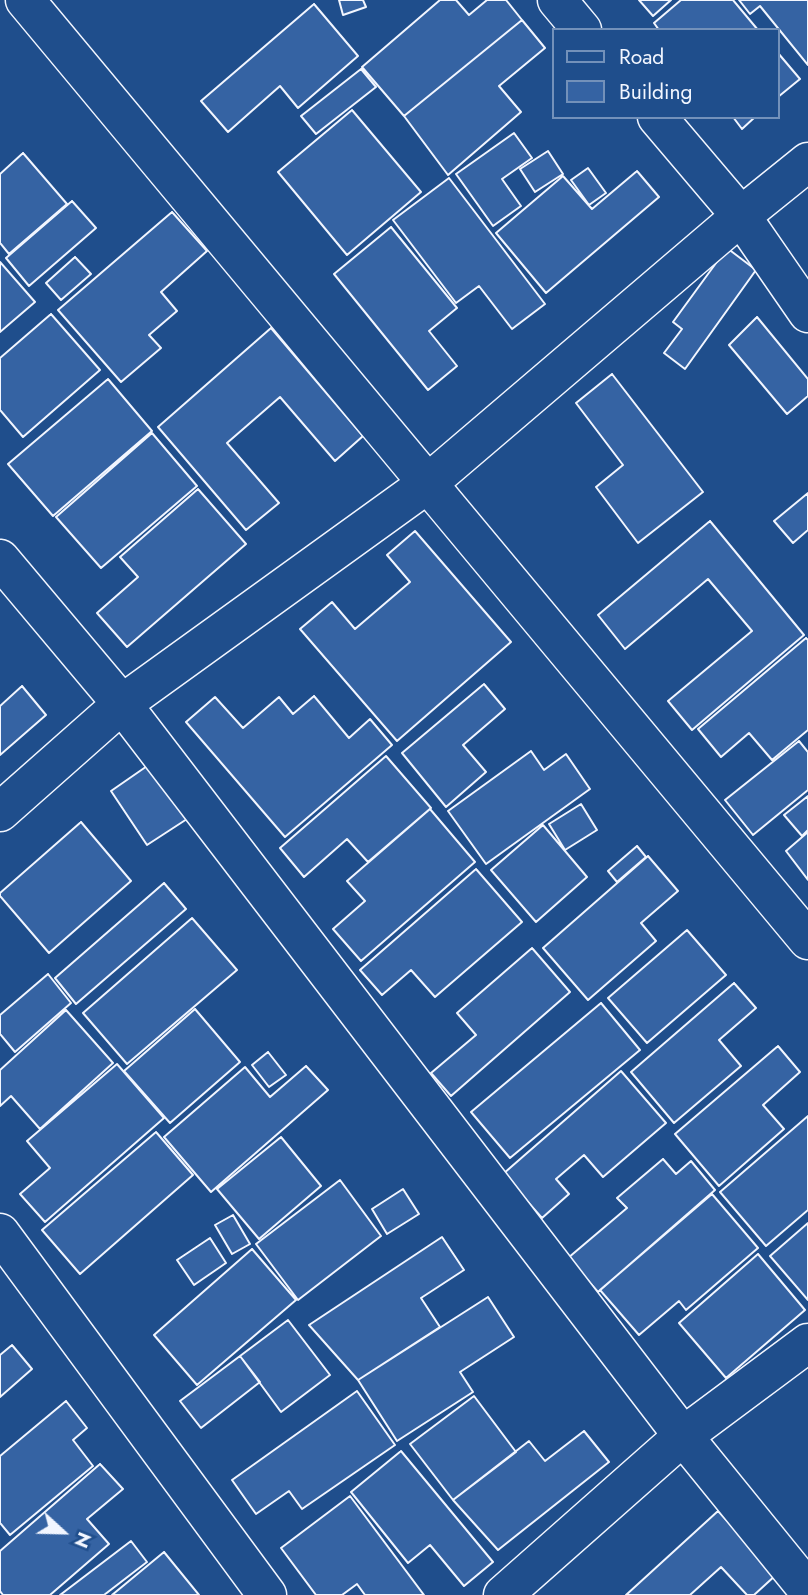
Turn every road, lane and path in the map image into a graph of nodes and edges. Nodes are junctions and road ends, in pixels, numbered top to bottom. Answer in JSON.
{"nodes":[{"id":1,"x":25,"y":0,"type":"edge"},
{"id":2,"x":557,"y":0,"type":"edge"},
{"id":3,"x":580,"y":28,"type":"edge"},
{"id":4,"x":659,"y":119,"type":"edge"},
{"id":5,"x":808,"y":162,"type":"edge"},
{"id":6,"x":741,"y":216,"type":"junction"},
{"id":7,"x":808,"y":313,"type":"edge"},
{"id":8,"x":427,"y":484,"type":"junction"},
{"id":9,"x":0,"y":559,"type":"edge"},
{"id":10,"x":122,"y":704,"type":"junction"},
{"id":11,"x":0,"y":812,"type":"edge"},
{"id":12,"x":808,"y":940,"type":"edge"},
{"id":13,"x":0,"y":1233,"type":"edge"},
{"id":14,"x":808,"y":1343,"type":"edge"},
{"id":15,"x":683,"y":1436,"type":"junction"},
{"id":16,"x":808,"y":1590,"type":"edge"},
{"id":17,"x":267,"y":1595,"type":"edge"},
{"id":18,"x":503,"y":1595,"type":"edge"}],
"edges":[{"from":1,"to":8,"type":"street"},
{"from":2,"to":3,"type":"street"},
{"from":4,"to":6,"type":"street"},
{"from":5,"to":6,"type":"street"},
{"from":6,"to":7,"type":"street"},
{"from":6,"to":8,"type":"street"},
{"from":8,"to":10,"type":"street"},
{"from":8,"to":12,"type":"street"},
{"from":9,"to":10,"type":"street"},
{"from":10,"to":11,"type":"street"},
{"from":10,"to":15,"type":"street"},
{"from":13,"to":17,"type":"street"},
{"from":14,"to":15,"type":"street"},
{"from":15,"to":16,"type":"street"},
{"from":15,"to":18,"type":"street"}]}
